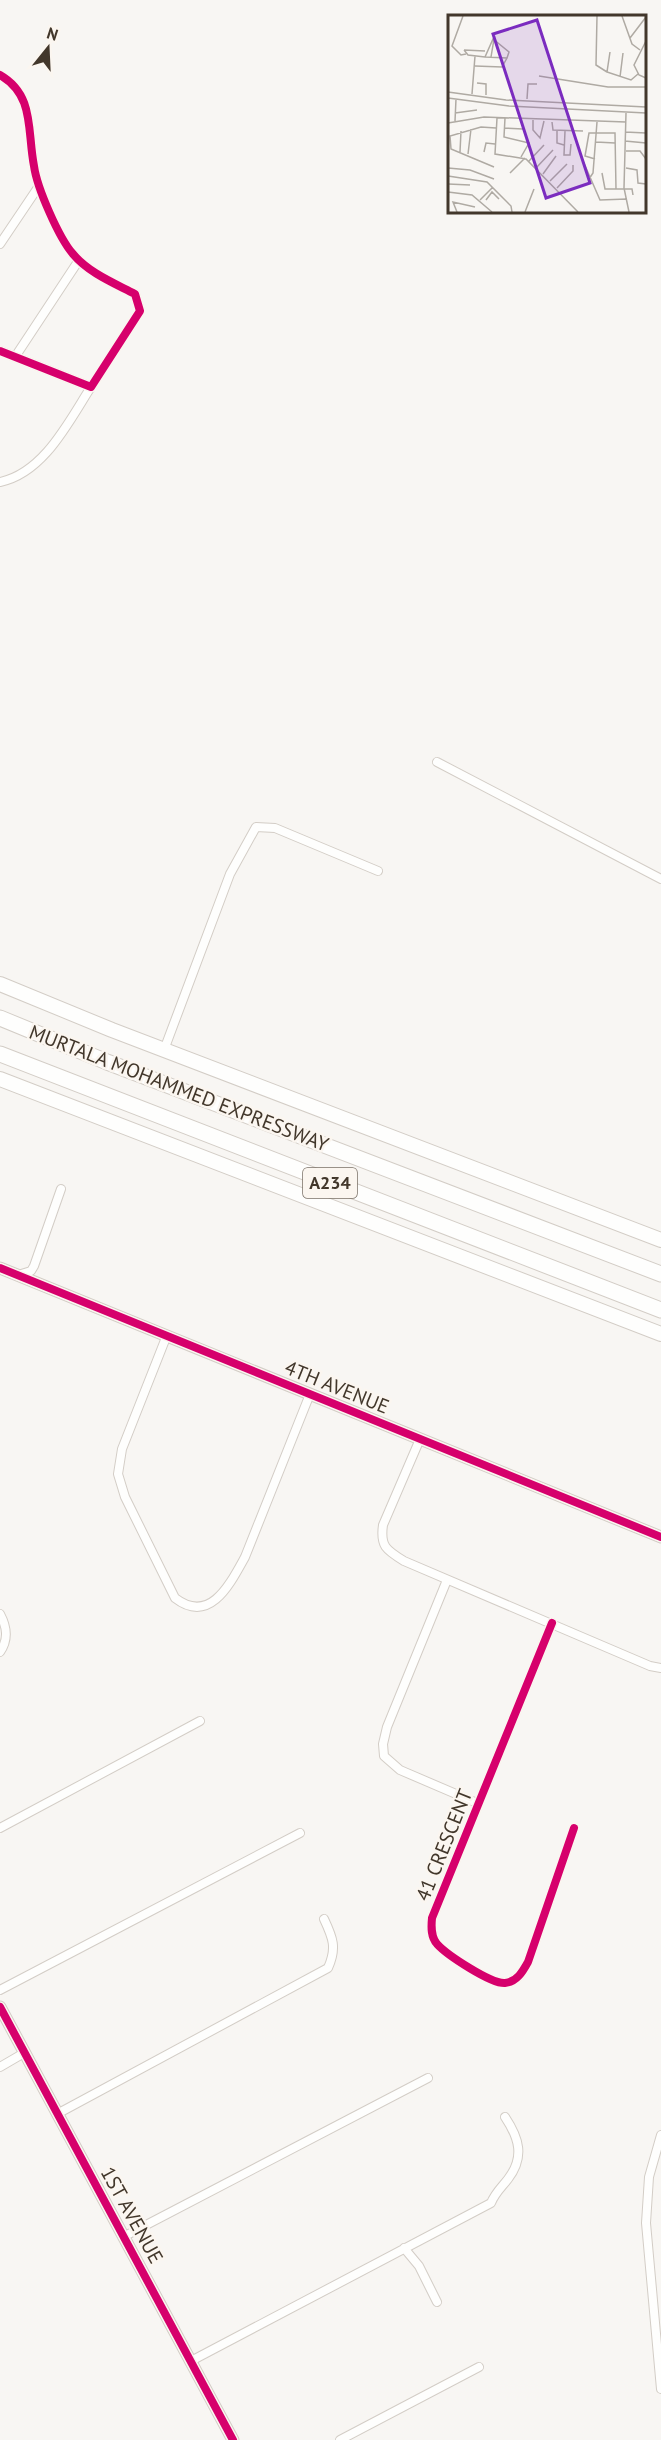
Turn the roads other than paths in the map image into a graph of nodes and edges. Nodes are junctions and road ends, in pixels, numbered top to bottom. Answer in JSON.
{"nodes":[{"id":1,"x":0,"y":75,"type":"edge"},
{"id":2,"x":39,"y":186,"type":"junction"},
{"id":3,"x":0,"y":244,"type":"edge"},
{"id":4,"x":79,"y":260,"type":"junction"},
{"id":5,"x":0,"y":351,"type":"edge"},
{"id":6,"x":15,"y":357,"type":"junction"},
{"id":7,"x":92,"y":387,"type":"junction"},
{"id":8,"x":0,"y":482,"type":"edge"},
{"id":9,"x":437,"y":762,"type":"dead end"},
{"id":10,"x":378,"y":871,"type":"dead end"},
{"id":11,"x":661,"y":879,"type":"edge"},
{"id":12,"x":0,"y":984,"type":"edge"},
{"id":13,"x":0,"y":1018,"type":"edge"},
{"id":14,"x":164,"y":1050,"type":"junction"},
{"id":15,"x":0,"y":1054,"type":"edge"},
{"id":16,"x":0,"y":1079,"type":"edge"},
{"id":17,"x":61,"y":1189,"type":"dead end"},
{"id":18,"x":661,"y":1240,"type":"edge"},
{"id":19,"x":0,"y":1268,"type":"edge"},
{"id":20,"x":661,"y":1274,"type":"edge"},
{"id":21,"x":18,"y":1275,"type":"junction"},
{"id":22,"x":661,"y":1310,"type":"edge"},
{"id":23,"x":661,"y":1334,"type":"edge"},
{"id":24,"x":167,"y":1335,"type":"junction"},
{"id":25,"x":310,"y":1394,"type":"junction"},
{"id":26,"x":420,"y":1439,"type":"junction"},
{"id":27,"x":661,"y":1537,"type":"edge"},
{"id":28,"x":447,"y":1580,"type":"junction"},
{"id":29,"x":0,"y":1614,"type":"edge"},
{"id":30,"x":552,"y":1623,"type":"junction"},
{"id":31,"x":0,"y":1652,"type":"edge"},
{"id":32,"x":661,"y":1668,"type":"edge"},
{"id":33,"x":200,"y":1721,"type":"dead end"},
{"id":34,"x":477,"y":1803,"type":"junction"},
{"id":35,"x":0,"y":1828,"type":"edge"},
{"id":36,"x":574,"y":1828,"type":"dead end"},
{"id":37,"x":300,"y":1833,"type":"dead end"},
{"id":38,"x":324,"y":1919,"type":"dead end"},
{"id":39,"x":0,"y":1990,"type":"edge"},
{"id":40,"x":0,"y":2007,"type":"edge"},
{"id":41,"x":24,"y":2053,"type":"junction"},
{"id":42,"x":0,"y":2067,"type":"edge"},
{"id":43,"x":428,"y":2078,"type":"dead end"},
{"id":44,"x":57,"y":2114,"type":"junction"},
{"id":45,"x":505,"y":2117,"type":"dead end"},
{"id":46,"x":661,"y":2134,"type":"edge"},
{"id":47,"x":125,"y":2236,"type":"junction"},
{"id":48,"x":404,"y":2248,"type":"junction"},
{"id":49,"x":437,"y":2302,"type":"dead end"},
{"id":50,"x":191,"y":2361,"type":"junction"},
{"id":51,"x":479,"y":2367,"type":"dead end"},
{"id":52,"x":661,"y":2379,"type":"edge"},
{"id":53,"x":661,"y":2389,"type":"edge"},
{"id":54,"x":233,"y":2440,"type":"edge"},
{"id":55,"x":340,"y":2440,"type":"edge"}],
"edges":[{"from":1,"to":2,"type":"street"},
{"from":2,"to":3,"type":"street"},
{"from":2,"to":4,"type":"street"},
{"from":4,"to":6,"type":"street"},
{"from":4,"to":7,"type":"street"},
{"from":5,"to":6,"type":"street"},
{"from":6,"to":7,"type":"street"},
{"from":7,"to":8,"type":"street"},
{"from":9,"to":11,"type":"street"},
{"from":10,"to":14,"type":"street"},
{"from":12,"to":14,"type":"highway","name":"MURTALA MOHAMMED EXPRESSWAY"},
{"from":13,"to":20,"type":"highway","name":"MURTALA MOHAMMED EXPRESSWAY","number":"A234"},
{"from":14,"to":18,"type":"highway","name":"MURTALA MOHAMMED EXPRESSWAY"},
{"from":15,"to":22,"type":"highway","name":"MURTALA MOHAMMED EXPRESSWAY","number":"A234"},
{"from":16,"to":23,"type":"highway"},
{"from":17,"to":21,"type":"street"},
{"from":19,"to":21,"type":"street","name":"4TH AVENUE"},
{"from":21,"to":24,"type":"street","name":"4TH AVENUE"},
{"from":24,"to":25,"type":"street","name":"4TH AVENUE"},
{"from":24,"to":25,"type":"street"},
{"from":25,"to":26,"type":"street","name":"4TH AVENUE"},
{"from":26,"to":27,"type":"street","name":"4TH AVENUE"},
{"from":26,"to":28,"type":"street"},
{"from":28,"to":30,"type":"street"},
{"from":28,"to":34,"type":"street","name":"41 CRESCENT"},
{"from":29,"to":31,"type":"street"},
{"from":30,"to":32,"type":"street"},
{"from":30,"to":34,"type":"street","name":"41 CRESCENT"},
{"from":33,"to":35,"type":"street"},
{"from":34,"to":36,"type":"street","name":"41 CRESCENT"},
{"from":37,"to":39,"type":"street"},
{"from":38,"to":44,"type":"street"},
{"from":40,"to":41,"type":"street","name":"1ST AVENUE"},
{"from":41,"to":42,"type":"street"},
{"from":41,"to":44,"type":"street","name":"1ST AVENUE"},
{"from":43,"to":47,"type":"street"},
{"from":44,"to":47,"type":"street","name":"1ST AVENUE"},
{"from":45,"to":48,"type":"street"},
{"from":46,"to":52,"type":"street"},
{"from":47,"to":50,"type":"street","name":"1ST AVENUE"},
{"from":48,"to":49,"type":"street"},
{"from":48,"to":50,"type":"street"},
{"from":50,"to":54,"type":"street","name":"1ST AVENUE"},
{"from":51,"to":55,"type":"street"},
{"from":52,"to":53,"type":"street"}]}
